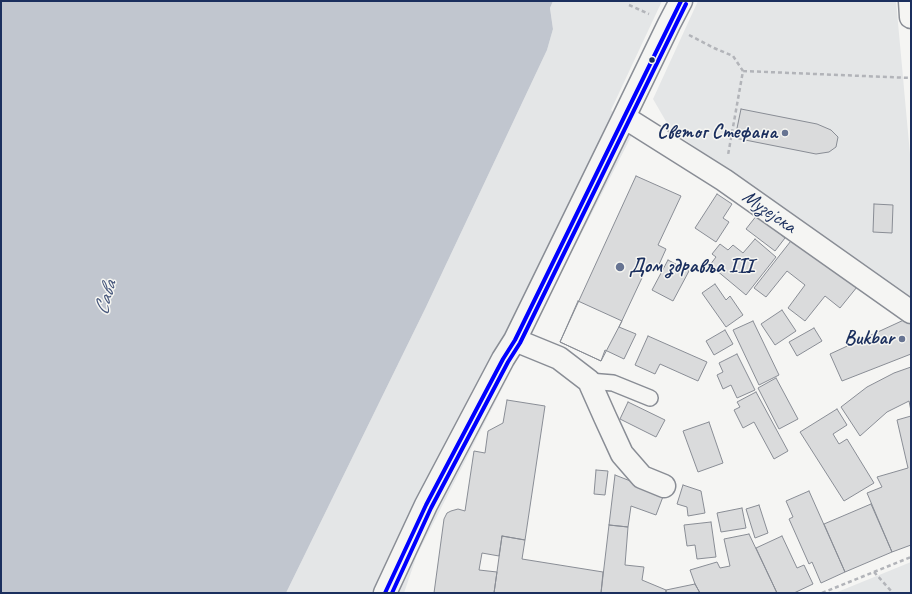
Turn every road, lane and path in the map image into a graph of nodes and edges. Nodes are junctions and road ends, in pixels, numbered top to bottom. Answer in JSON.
{"nodes":[{"id":1,"x":681,"y":1,"type":"edge"},
{"id":2,"x":910,"y":1,"type":"edge"},
{"id":3,"x":629,"y":5,"type":"dead end"},
{"id":4,"x":911,"y":17,"type":"edge"},
{"id":5,"x":669,"y":24,"type":"junction"},
{"id":6,"x":743,"y":72,"type":"junction"},
{"id":7,"x":911,"y":78,"type":"edge"},
{"id":8,"x":624,"y":117,"type":"junction"},
{"id":9,"x":724,"y":180,"type":"junction"},
{"id":10,"x":911,"y":312,"type":"edge"},
{"id":11,"x":515,"y":340,"type":"junction"},
{"id":12,"x":589,"y":380,"type":"junction"},
{"id":13,"x":650,"y":398,"type":"dead end"},
{"id":14,"x":664,"y":486,"type":"dead end"},
{"id":15,"x":911,"y":557,"type":"edge"},
{"id":16,"x":874,"y":572,"type":"junction"},
{"id":17,"x":385,"y":593,"type":"edge"},
{"id":18,"x":822,"y":593,"type":"edge"},
{"id":19,"x":893,"y":593,"type":"edge"}],
"edges":[{"from":1,"to":5,"type":"street"},
{"from":2,"to":4,"type":"street"},
{"from":3,"to":5,"type":"path"},
{"from":5,"to":6,"type":"path"},
{"from":5,"to":8,"type":"street"},
{"from":6,"to":7,"type":"path"},
{"from":6,"to":9,"type":"path"},
{"from":8,"to":9,"type":"street","name":"Музејска"},
{"from":8,"to":11,"type":"street"},
{"from":9,"to":10,"type":"street","name":"Музејска"},
{"from":11,"to":12,"type":"street"},
{"from":11,"to":17,"type":"street"},
{"from":12,"to":13,"type":"lane"},
{"from":12,"to":14,"type":"street"},
{"from":15,"to":16,"type":"path"},
{"from":16,"to":18,"type":"path"},
{"from":16,"to":19,"type":"path"}]}
